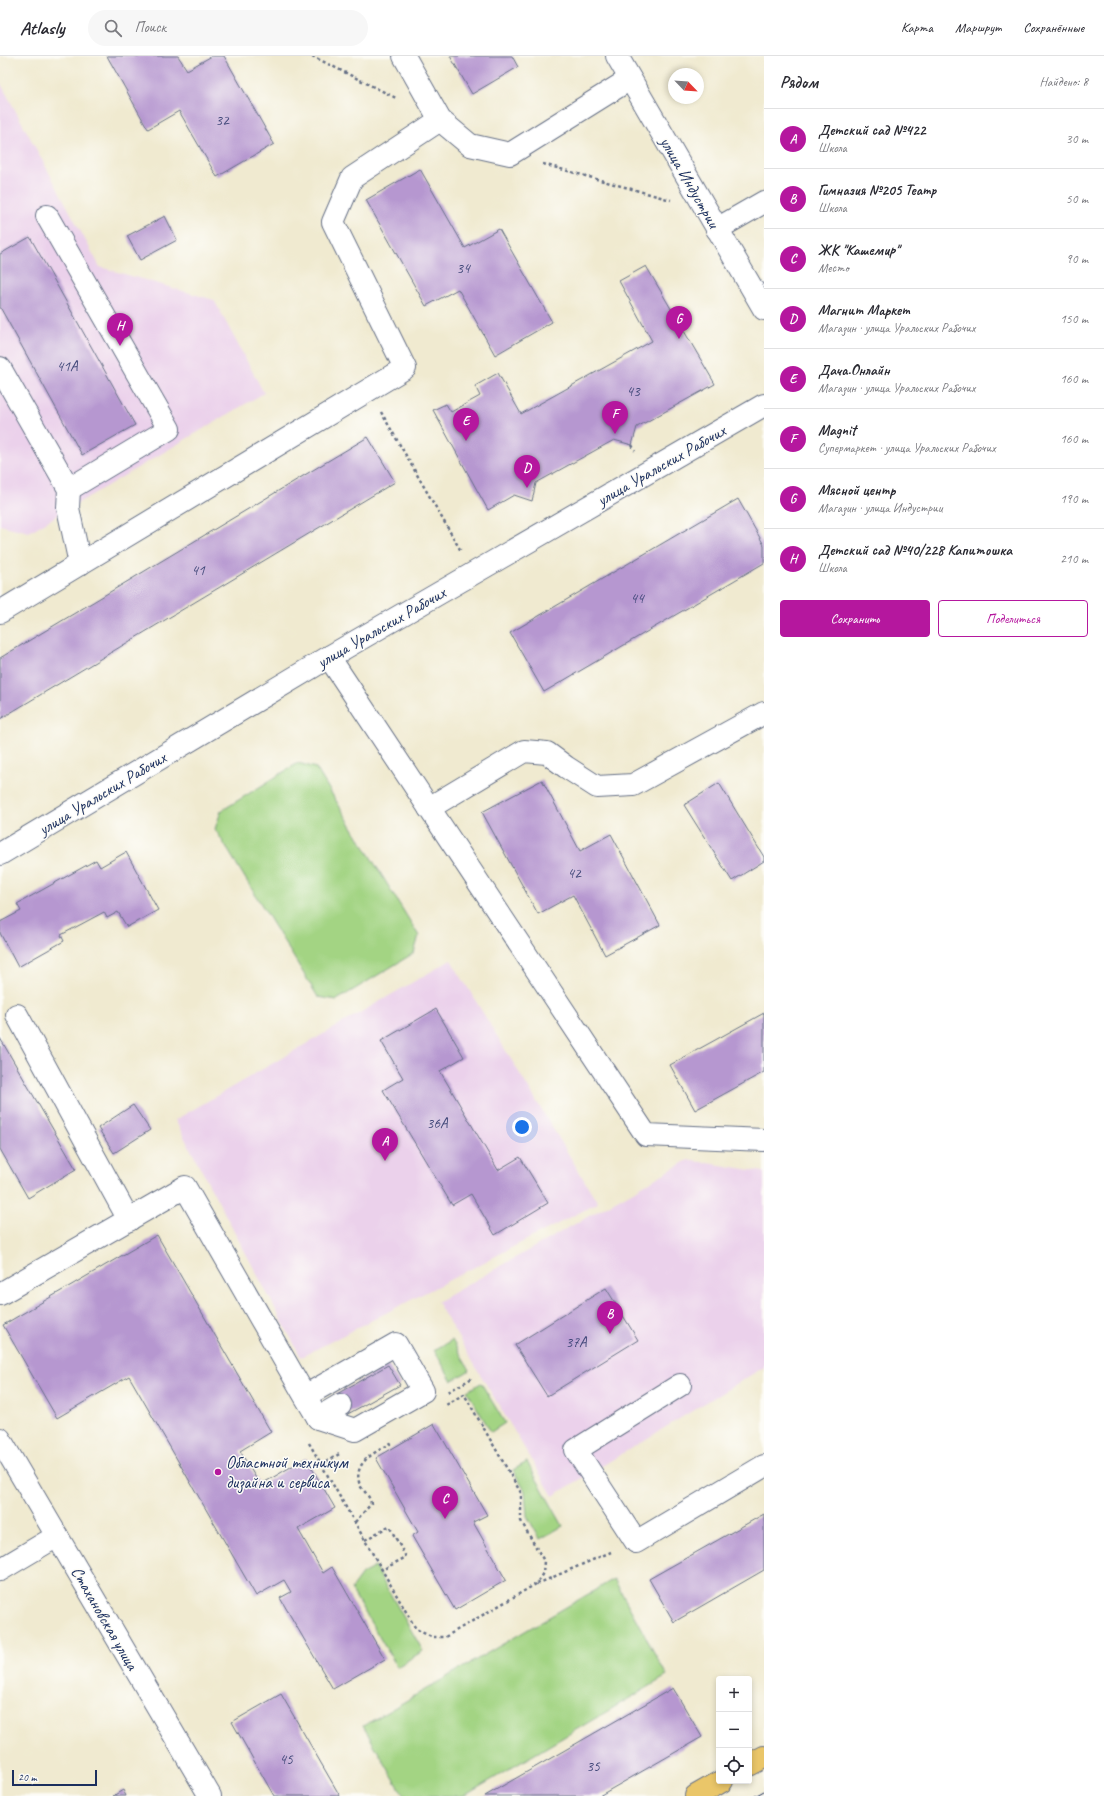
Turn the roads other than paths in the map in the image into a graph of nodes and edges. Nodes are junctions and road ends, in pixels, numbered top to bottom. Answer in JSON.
{"nodes":[{"id":1,"x":404,"y":56,"type":"edge"},
{"id":2,"x":617,"y":56,"type":"edge"},
{"id":3,"x":630,"y":79,"type":"junction"},
{"id":4,"x":440,"y":120,"type":"junction"},
{"id":5,"x":764,"y":202,"type":"edge"},
{"id":6,"x":48,"y":216,"type":"dead end"},
{"id":7,"x":717,"y":229,"type":"junction"},
{"id":8,"x":764,"y":309,"type":"edge"},
{"id":9,"x":0,"y":368,"type":"edge"},
{"id":10,"x":764,"y":405,"type":"edge"},
{"id":11,"x":69,"y":489,"type":"junction"},
{"id":12,"x":80,"y":564,"type":"junction"},
{"id":13,"x":0,"y":612,"type":"edge"},
{"id":14,"x":328,"y":658,"type":"junction"},
{"id":15,"x":764,"y":713,"type":"edge"},
{"id":16,"x":429,"y":808,"type":"junction"},
{"id":17,"x":0,"y":854,"type":"edge"},
{"id":18,"x":17,"y":1015,"type":"dead end"},
{"id":19,"x":764,"y":1140,"type":"edge"},
{"id":20,"x":129,"y":1220,"type":"junction"},
{"id":21,"x":0,"y":1294,"type":"edge"},
{"id":22,"x":680,"y":1385,"type":"dead end"},
{"id":23,"x":305,"y":1396,"type":"junction"},
{"id":24,"x":340,"y":1405,"type":"dead end"},
{"id":25,"x":318,"y":1418,"type":"junction"},
{"id":26,"x":0,"y":1439,"type":"edge"},
{"id":27,"x":764,"y":1466,"type":"edge"},
{"id":28,"x":57,"y":1536,"type":"junction"},
{"id":29,"x":0,"y":1570,"type":"edge"},
{"id":30,"x":764,"y":1757,"type":"edge"},
{"id":31,"x":752,"y":1763,"type":"edge"},
{"id":32,"x":717,"y":1784,"type":"edge"},
{"id":33,"x":210,"y":1796,"type":"edge"},
{"id":34,"x":696,"y":1796,"type":"edge"}],
"edges":[{"from":1,"to":4,"type":"street"},
{"from":2,"to":3,"type":"street","name":"улица Индустрии"},
{"from":3,"to":4,"type":"street"},
{"from":3,"to":7,"type":"street","name":"улица Индустрии"},
{"from":4,"to":12,"type":"street"},
{"from":5,"to":7,"type":"street"},
{"from":6,"to":11,"type":"street"},
{"from":7,"to":8,"type":"street","name":"улица Индустрии"},
{"from":9,"to":11,"type":"street"},
{"from":10,"to":14,"type":"street","name":"улица Уральских Рабочих"},
{"from":11,"to":12,"type":"street"},
{"from":12,"to":13,"type":"street"},
{"from":14,"to":16,"type":"street"},
{"from":14,"to":17,"type":"street","name":"улица Уральских Рабочих"},
{"from":15,"to":16,"type":"street"},
{"from":16,"to":19,"type":"street"},
{"from":18,"to":20,"type":"street"},
{"from":20,"to":21,"type":"street"},
{"from":20,"to":23,"type":"street"},
{"from":22,"to":27,"type":"street"},
{"from":23,"to":25,"type":"street"},
{"from":23,"to":25,"type":"street"},
{"from":24,"to":25,"type":"street"},
{"from":26,"to":28,"type":"street","name":"Стахановская улица"},
{"from":28,"to":29,"type":"street"},
{"from":28,"to":33,"type":"street","name":"Стахановская улица"},
{"from":30,"to":31,"type":"main road"},
{"from":32,"to":34,"type":"main road"}]}
